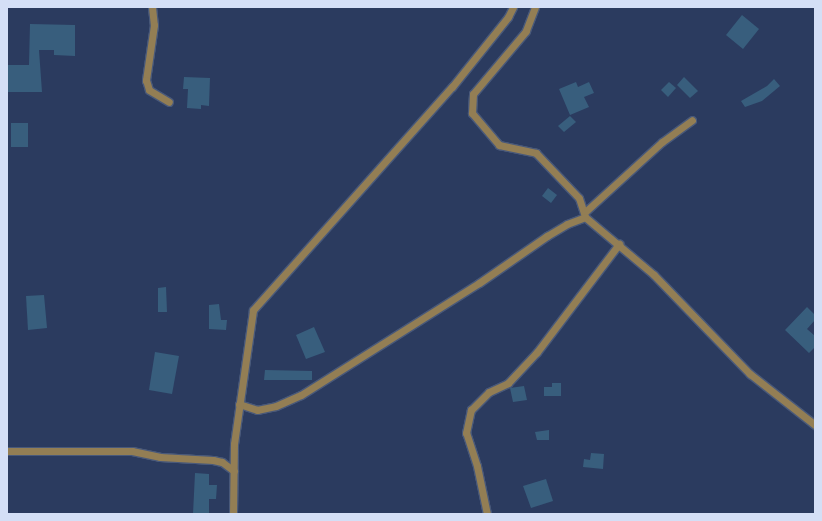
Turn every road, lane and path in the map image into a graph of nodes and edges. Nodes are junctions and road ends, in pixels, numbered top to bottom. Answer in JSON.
{"nodes":[{"id":1,"x":152,"y":7,"type":"edge"},
{"id":2,"x":513,"y":7,"type":"edge"},
{"id":3,"x":535,"y":7,"type":"edge"},
{"id":4,"x":169,"y":102,"type":"dead end"},
{"id":5,"x":692,"y":120,"type":"dead end"},
{"id":6,"x":585,"y":215,"type":"junction"},
{"id":7,"x":619,"y":244,"type":"junction"},
{"id":8,"x":239,"y":404,"type":"junction"},
{"id":9,"x":815,"y":425,"type":"edge"},
{"id":10,"x":7,"y":451,"type":"edge"},
{"id":11,"x":234,"y":471,"type":"junction"},
{"id":12,"x":233,"y":514,"type":"edge"},
{"id":13,"x":487,"y":514,"type":"edge"}],
"edges":[{"from":1,"to":4,"type":"street"},
{"from":2,"to":8,"type":"street"},
{"from":3,"to":6,"type":"street"},
{"from":5,"to":6,"type":"street"},
{"from":6,"to":7,"type":"street"},
{"from":6,"to":8,"type":"street"},
{"from":7,"to":9,"type":"street"},
{"from":7,"to":13,"type":"street"},
{"from":8,"to":11,"type":"street"},
{"from":10,"to":11,"type":"street"},
{"from":11,"to":12,"type":"street"}]}
